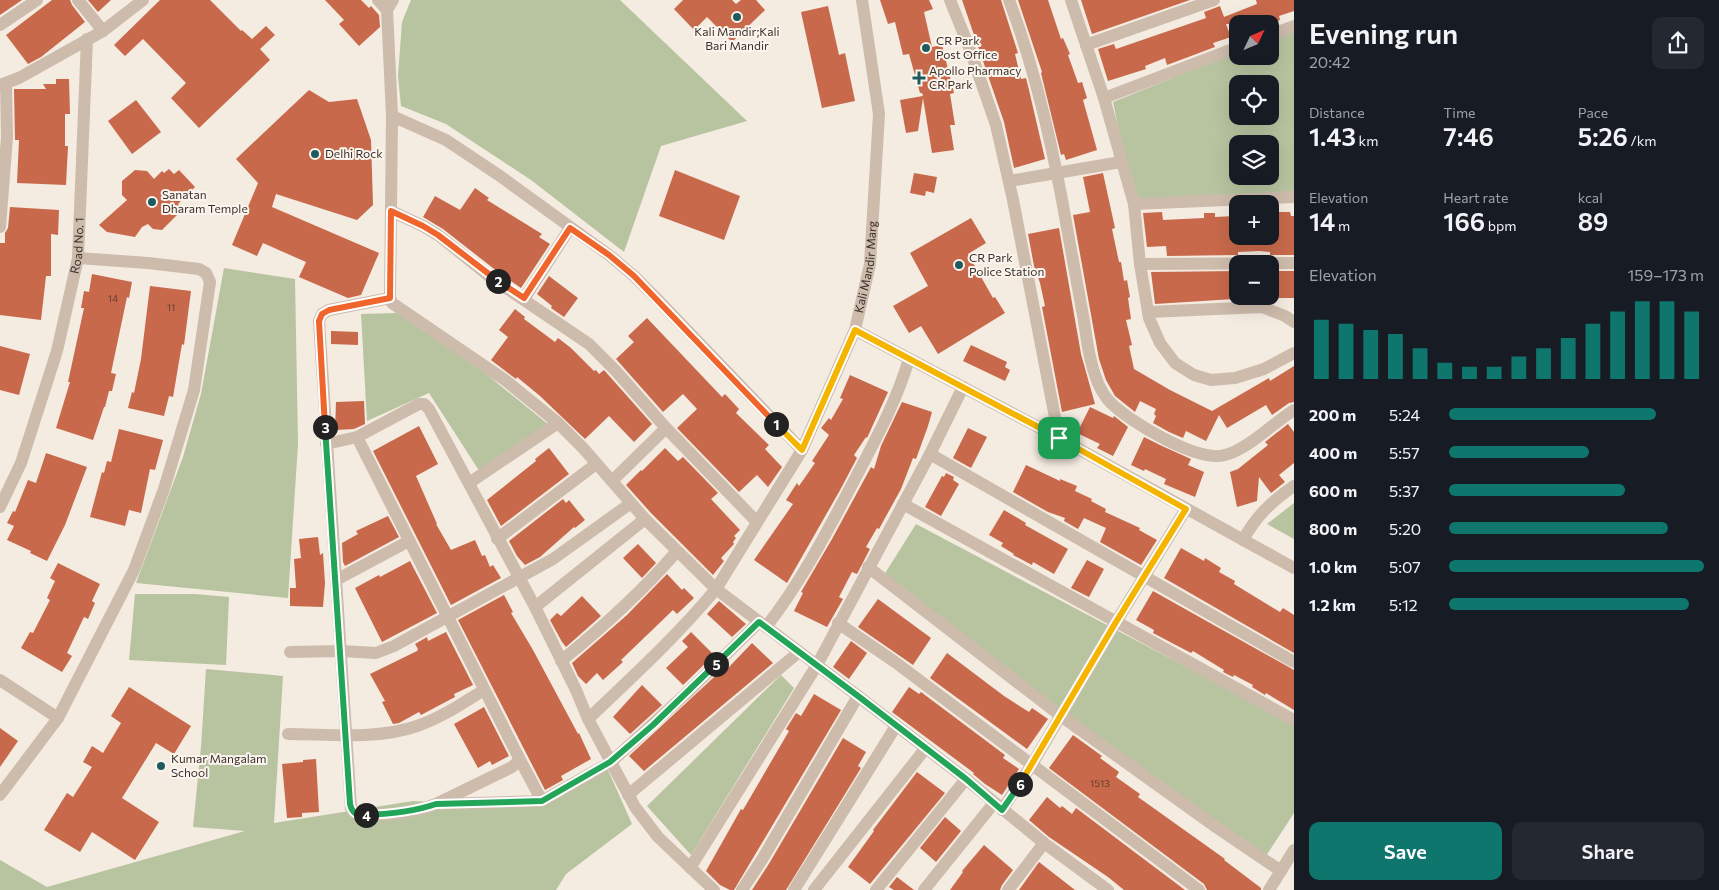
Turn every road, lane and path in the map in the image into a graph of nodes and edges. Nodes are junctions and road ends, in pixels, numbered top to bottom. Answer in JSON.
{"nodes":[{"id":1,"x":37,"y":0,"type":"edge"},
{"id":2,"x":78,"y":0,"type":"edge"},
{"id":3,"x":143,"y":0,"type":"edge"},
{"id":4,"x":378,"y":0,"type":"edge"},
{"id":5,"x":862,"y":0,"type":"edge"},
{"id":6,"x":950,"y":0,"type":"edge"},
{"id":7,"x":1009,"y":0,"type":"edge"},
{"id":8,"x":1071,"y":0,"type":"edge"},
{"id":9,"x":1214,"y":0,"type":"edge"},
{"id":10,"x":390,"y":5,"type":"edge"},
{"id":11,"x":0,"y":25,"type":"edge"},
{"id":12,"x":1294,"y":26,"type":"edge"},
{"id":13,"x":103,"y":31,"type":"junction"},
{"id":14,"x":1279,"y":32,"type":"edge"},
{"id":15,"x":88,"y":40,"type":"junction"},
{"id":16,"x":1086,"y":45,"type":"junction"},
{"id":17,"x":1229,"y":50,"type":"edge"},
{"id":18,"x":3,"y":84,"type":"edge"},
{"id":19,"x":1104,"y":98,"type":"junction"},
{"id":20,"x":392,"y":116,"type":"junction"},
{"id":21,"x":1121,"y":162,"type":"junction"},
{"id":22,"x":1058,"y":172,"type":"junction"},
{"id":23,"x":1009,"y":181,"type":"junction"},
{"id":24,"x":1294,"y":198,"type":"edge"},
{"id":25,"x":1134,"y":204,"type":"junction"},
{"id":26,"x":391,"y":211,"type":"junction"},
{"id":27,"x":0,"y":227,"type":"edge"},
{"id":28,"x":570,"y":228,"type":"junction"},
{"id":29,"x":78,"y":258,"type":"junction"},
{"id":30,"x":1294,"y":263,"type":"edge"},
{"id":31,"x":1140,"y":264,"type":"junction"},
{"id":32,"x":390,"y":298,"type":"junction"},
{"id":33,"x":524,"y":298,"type":"junction"},
{"id":34,"x":1148,"y":312,"type":"junction"},
{"id":35,"x":1294,"y":322,"type":"edge"},
{"id":36,"x":855,"y":330,"type":"junction"},
{"id":37,"x":1294,"y":353,"type":"edge"},
{"id":38,"x":909,"y":359,"type":"junction"},
{"id":39,"x":963,"y":387,"type":"junction"},
{"id":40,"x":1294,"y":410,"type":"edge"},
{"id":41,"x":558,"y":423,"type":"junction"},
{"id":42,"x":666,"y":428,"type":"junction"},
{"id":43,"x":356,"y":437,"type":"junction"},
{"id":44,"x":1059,"y":438,"type":"junction"},
{"id":45,"x":326,"y":444,"type":"junction"},
{"id":46,"x":802,"y":450,"type":"junction"},
{"id":47,"x":930,"y":454,"type":"junction"},
{"id":48,"x":596,"y":464,"type":"junction"},
{"id":49,"x":612,"y":481,"type":"junction"},
{"id":50,"x":469,"y":483,"type":"junction"},
{"id":51,"x":1294,"y":486,"type":"edge"},
{"id":52,"x":632,"y":503,"type":"junction"},
{"id":53,"x":903,"y":504,"type":"junction"},
{"id":54,"x":0,"y":507,"type":"edge"},
{"id":55,"x":1186,"y":509,"type":"junction"},
{"id":56,"x":645,"y":519,"type":"junction"},
{"id":57,"x":756,"y":522,"type":"junction"},
{"id":58,"x":497,"y":539,"type":"junction"},
{"id":59,"x":1243,"y":540,"type":"junction"},
{"id":60,"x":409,"y":541,"type":"junction"},
{"id":61,"x":677,"y":550,"type":"junction"},
{"id":62,"x":868,"y":567,"type":"junction"},
{"id":63,"x":1294,"y":568,"type":"edge"},
{"id":64,"x":1144,"y":576,"type":"junction"},
{"id":65,"x":519,"y":578,"type":"junction"},
{"id":66,"x":336,"y":580,"type":"junction"},
{"id":67,"x":716,"y":589,"type":"junction"},
{"id":68,"x":535,"y":607,"type":"junction"},
{"id":69,"x":446,"y":616,"type":"junction"},
{"id":70,"x":1116,"y":622,"type":"junction"},
{"id":71,"x":838,"y":623,"type":"junction"},
{"id":72,"x":762,"y":624,"type":"junction"},
{"id":73,"x":341,"y":651,"type":"junction"},
{"id":74,"x":290,"y":652,"type":"dead end"},
{"id":75,"x":799,"y":652,"type":"junction"},
{"id":76,"x":560,"y":661,"type":"junction"},
{"id":77,"x":1294,"y":662,"type":"edge"},
{"id":78,"x":817,"y":665,"type":"junction"},
{"id":79,"x":0,"y":680,"type":"edge"},
{"id":80,"x":484,"y":690,"type":"junction"},
{"id":81,"x":858,"y":696,"type":"junction"},
{"id":82,"x":1061,"y":716,"type":"junction"},
{"id":83,"x":58,"y":718,"type":"junction"},
{"id":84,"x":588,"y":719,"type":"junction"},
{"id":85,"x":1294,"y":720,"type":"edge"},
{"id":86,"x":896,"y":726,"type":"junction"},
{"id":87,"x":288,"y":734,"type":"dead end"},
{"id":88,"x":345,"y":734,"type":"junction"},
{"id":89,"x":925,"y":748,"type":"junction"},
{"id":90,"x":519,"y":758,"type":"junction"},
{"id":91,"x":610,"y":762,"type":"junction"},
{"id":92,"x":1032,"y":766,"type":"junction"},
{"id":93,"x":966,"y":779,"type":"junction"},
{"id":94,"x":0,"y":795,"type":"edge"},
{"id":95,"x":628,"y":795,"type":"junction"},
{"id":96,"x":542,"y":801,"type":"junction"},
{"id":97,"x":436,"y":804,"type":"junction"},
{"id":98,"x":998,"y":807,"type":"junction"},
{"id":99,"x":1044,"y":844,"type":"junction"},
{"id":100,"x":1294,"y":850,"type":"edge"},
{"id":101,"x":690,"y":868,"type":"junction"},
{"id":102,"x":1281,"y":871,"type":"junction"},
{"id":103,"x":1100,"y":888,"type":"edge"},
{"id":104,"x":714,"y":890,"type":"edge"},
{"id":105,"x":742,"y":890,"type":"edge"},
{"id":106,"x":794,"y":890,"type":"edge"},
{"id":107,"x":814,"y":890,"type":"edge"},
{"id":108,"x":876,"y":890,"type":"edge"},
{"id":109,"x":924,"y":890,"type":"edge"},
{"id":110,"x":1008,"y":890,"type":"edge"},
{"id":111,"x":1199,"y":890,"type":"edge"},
{"id":112,"x":1270,"y":890,"type":"edge"}],
"edges":[{"from":1,"to":11,"type":"street"},
{"from":2,"to":13,"type":"street"},
{"from":3,"to":13,"type":"street"},
{"from":4,"to":10,"type":"street"},
{"from":5,"to":36,"type":"street","name":"Kali Mandir Marg"},
{"from":6,"to":23,"type":"street"},
{"from":7,"to":22,"type":"street"},
{"from":8,"to":16,"type":"street"},
{"from":9,"to":16,"type":"street"},
{"from":10,"to":20,"type":"street"},
{"from":12,"to":14,"type":"street"},
{"from":13,"to":15,"type":"street"},
{"from":15,"to":18,"type":"street"},
{"from":15,"to":29,"type":"street","name":"Road No. 1"},
{"from":16,"to":19,"type":"street"},
{"from":17,"to":19,"type":"street"},
{"from":18,"to":27,"type":"street"},
{"from":19,"to":21,"type":"street"},
{"from":20,"to":26,"type":"street"},
{"from":20,"to":28,"type":"street"},
{"from":21,"to":22,"type":"street"},
{"from":21,"to":25,"type":"street"},
{"from":22,"to":23,"type":"street"},
{"from":22,"to":40,"type":"street"},
{"from":23,"to":44,"type":"street"},
{"from":24,"to":25,"type":"street"},
{"from":25,"to":31,"type":"street"},
{"from":26,"to":32,"type":"street"},
{"from":26,"to":33,"type":"street"},
{"from":28,"to":33,"type":"street"},
{"from":28,"to":46,"type":"street"},
{"from":29,"to":54,"type":"street","name":"Road No. 1"},
{"from":29,"to":83,"type":"street"},
{"from":30,"to":31,"type":"street"},
{"from":31,"to":34,"type":"street"},
{"from":32,"to":41,"type":"street"},
{"from":32,"to":45,"type":"street"},
{"from":33,"to":42,"type":"street"},
{"from":34,"to":35,"type":"street"},
{"from":34,"to":37,"type":"street"},
{"from":36,"to":38,"type":"street"},
{"from":36,"to":46,"type":"street","name":"Kali Mandir Marg"},
{"from":38,"to":39,"type":"street"},
{"from":38,"to":72,"type":"street"},
{"from":39,"to":44,"type":"street"},
{"from":39,"to":47,"type":"street"},
{"from":41,"to":48,"type":"street"},
{"from":41,"to":50,"type":"street"},
{"from":42,"to":49,"type":"street"},
{"from":42,"to":57,"type":"street"},
{"from":43,"to":45,"type":"street"},
{"from":43,"to":50,"type":"street"},
{"from":43,"to":60,"type":"street"},
{"from":44,"to":55,"type":"street"},
{"from":45,"to":66,"type":"street"},
{"from":46,"to":57,"type":"street","name":"Kali Mandir Marg"},
{"from":47,"to":53,"type":"street"},
{"from":47,"to":64,"type":"street"},
{"from":48,"to":49,"type":"street"},
{"from":48,"to":58,"type":"street"},
{"from":49,"to":52,"type":"street"},
{"from":50,"to":58,"type":"street"},
{"from":51,"to":59,"type":"street"},
{"from":52,"to":56,"type":"street"},
{"from":52,"to":65,"type":"street"},
{"from":53,"to":62,"type":"street"},
{"from":53,"to":70,"type":"street"},
{"from":55,"to":59,"type":"street"},
{"from":55,"to":64,"type":"street"},
{"from":56,"to":61,"type":"street"},
{"from":56,"to":68,"type":"street"},
{"from":57,"to":67,"type":"street","name":"Kali Mandir Marg"},
{"from":58,"to":65,"type":"street"},
{"from":59,"to":63,"type":"street"},
{"from":60,"to":66,"type":"street"},
{"from":60,"to":69,"type":"street"},
{"from":61,"to":67,"type":"street"},
{"from":61,"to":76,"type":"street"},
{"from":62,"to":71,"type":"street"},
{"from":62,"to":82,"type":"street"},
{"from":64,"to":70,"type":"street"},
{"from":64,"to":77,"type":"street"},
{"from":65,"to":68,"type":"street"},
{"from":65,"to":69,"type":"street"},
{"from":66,"to":73,"type":"street"},
{"from":67,"to":72,"type":"street"},
{"from":67,"to":84,"type":"street","name":"Kali Mandir Marg"},
{"from":68,"to":76,"type":"street"},
{"from":69,"to":73,"type":"street"},
{"from":69,"to":80,"type":"street"},
{"from":70,"to":82,"type":"street"},
{"from":70,"to":85,"type":"street"},
{"from":71,"to":78,"type":"street"},
{"from":71,"to":92,"type":"street"},
{"from":72,"to":75,"type":"street"},
{"from":72,"to":91,"type":"street"},
{"from":73,"to":74,"type":"street"},
{"from":73,"to":88,"type":"street"},
{"from":75,"to":78,"type":"street"},
{"from":75,"to":95,"type":"street"},
{"from":76,"to":84,"type":"street"},
{"from":78,"to":81,"type":"street"},
{"from":78,"to":101,"type":"street"},
{"from":79,"to":83,"type":"street"},
{"from":80,"to":88,"type":"street"},
{"from":80,"to":90,"type":"street"},
{"from":81,"to":86,"type":"street"},
{"from":81,"to":105,"type":"street"},
{"from":82,"to":92,"type":"street"},
{"from":82,"to":102,"type":"street"},
{"from":83,"to":94,"type":"street"},
{"from":84,"to":91,"type":"street"},
{"from":86,"to":89,"type":"street"},
{"from":86,"to":106,"type":"street"},
{"from":87,"to":88,"type":"street"},
{"from":88,"to":97,"type":"street"},
{"from":89,"to":93,"type":"street"},
{"from":89,"to":107,"type":"street"},
{"from":90,"to":96,"type":"street"},
{"from":90,"to":97,"type":"street"},
{"from":91,"to":95,"type":"street"},
{"from":91,"to":96,"type":"street"},
{"from":92,"to":98,"type":"street"},
{"from":92,"to":111,"type":"street"},
{"from":93,"to":98,"type":"street"},
{"from":93,"to":108,"type":"street"},
{"from":95,"to":101,"type":"street"},
{"from":96,"to":97,"type":"street"},
{"from":98,"to":99,"type":"street"},
{"from":98,"to":109,"type":"street"},
{"from":99,"to":103,"type":"street"},
{"from":99,"to":110,"type":"street"},
{"from":100,"to":102,"type":"street"},
{"from":101,"to":104,"type":"street"},
{"from":102,"to":112,"type":"street"}]}
